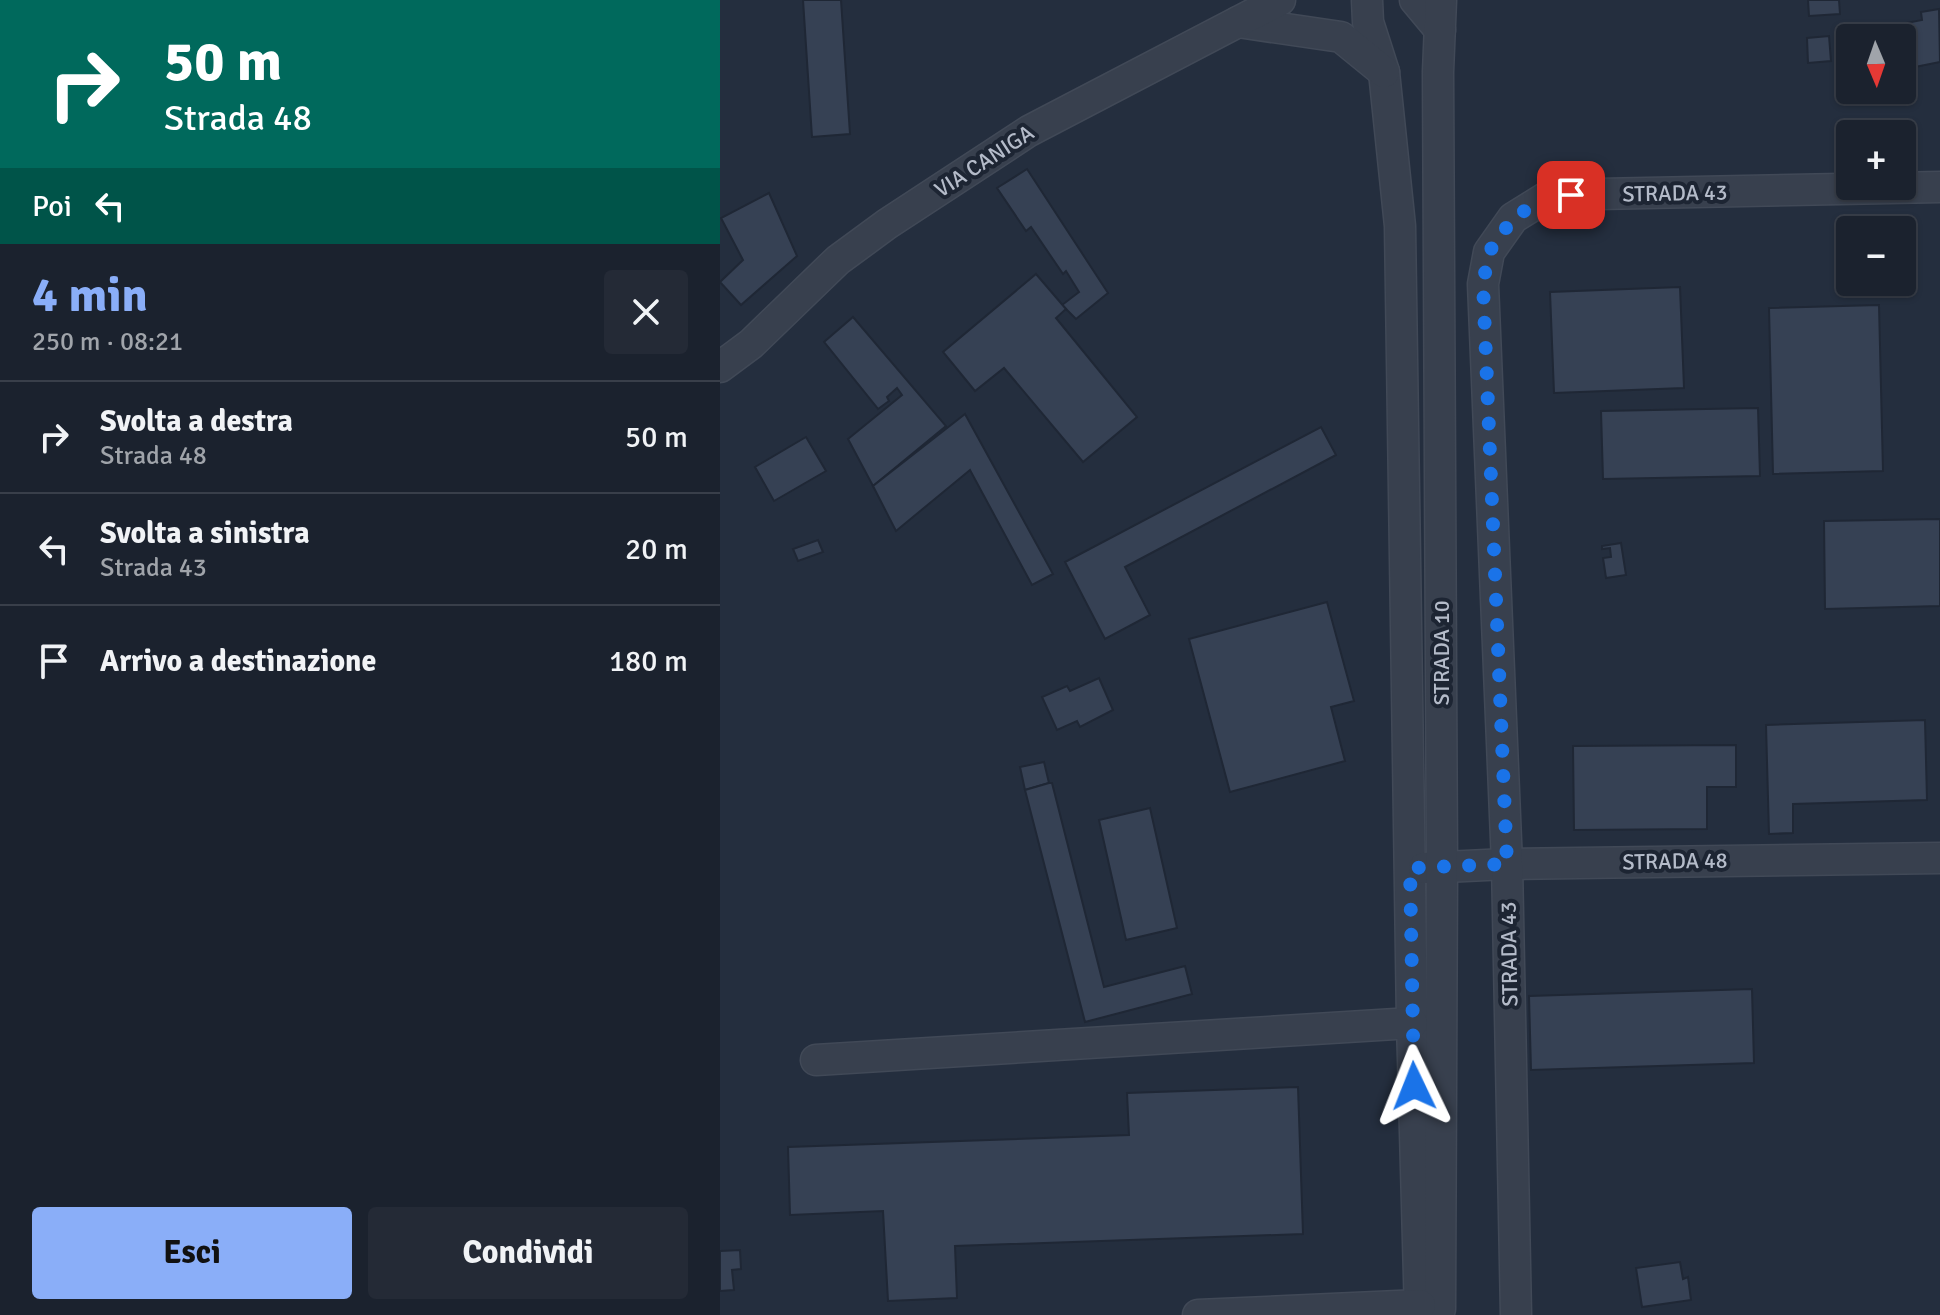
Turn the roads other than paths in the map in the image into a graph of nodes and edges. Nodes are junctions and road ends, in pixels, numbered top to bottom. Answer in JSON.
{"nodes":[{"id":1,"x":1280,"y":0,"type":"edge"},
{"id":2,"x":1367,"y":0,"type":"edge"},
{"id":3,"x":1415,"y":0,"type":"edge"},
{"id":4,"x":1440,"y":15,"type":"edge"},
{"id":5,"x":1238,"y":22,"type":"junction"},
{"id":6,"x":1384,"y":72,"type":"junction"},
{"id":7,"x":1940,"y":187,"type":"edge"},
{"id":8,"x":720,"y":367,"type":"edge"},
{"id":9,"x":1940,"y":858,"type":"edge"},
{"id":10,"x":1507,"y":864,"type":"junction"},
{"id":11,"x":1442,"y":867,"type":"junction"},
{"id":12,"x":1410,"y":868,"type":"junction"},
{"id":13,"x":1412,"y":1023,"type":"junction"},
{"id":14,"x":816,"y":1060,"type":"dead end"},
{"id":15,"x":1427,"y":1312,"type":"edge"},
{"id":16,"x":1198,"y":1315,"type":"edge"},
{"id":17,"x":1516,"y":1315,"type":"edge"}],
"edges":[{"from":1,"to":5,"type":"street","name":"VIA CANIGA"},
{"from":2,"to":6,"type":"street","name":"STRADA 10"},
{"from":3,"to":4,"type":"street","name":"STRADA 10"},
{"from":4,"to":11,"type":"street","name":"STRADA 10"},
{"from":5,"to":6,"type":"street"},
{"from":5,"to":8,"type":"street","name":"VIA CANIGA"},
{"from":6,"to":12,"type":"street","name":"STRADA 10"},
{"from":7,"to":10,"type":"street","name":"STRADA 43"},
{"from":9,"to":10,"type":"street","name":"STRADA 48"},
{"from":10,"to":11,"type":"street","name":"STRADA 48"},
{"from":10,"to":17,"type":"street","name":"STRADA 43"},
{"from":11,"to":12,"type":"street","name":"STRADA 48"},
{"from":11,"to":15,"type":"street","name":"STRADA 10"},
{"from":12,"to":13,"type":"street","name":"STRADA 10"},
{"from":13,"to":14,"type":"street"},
{"from":13,"to":15,"type":"street","name":"STRADA 10"},
{"from":15,"to":16,"type":"street"}]}
